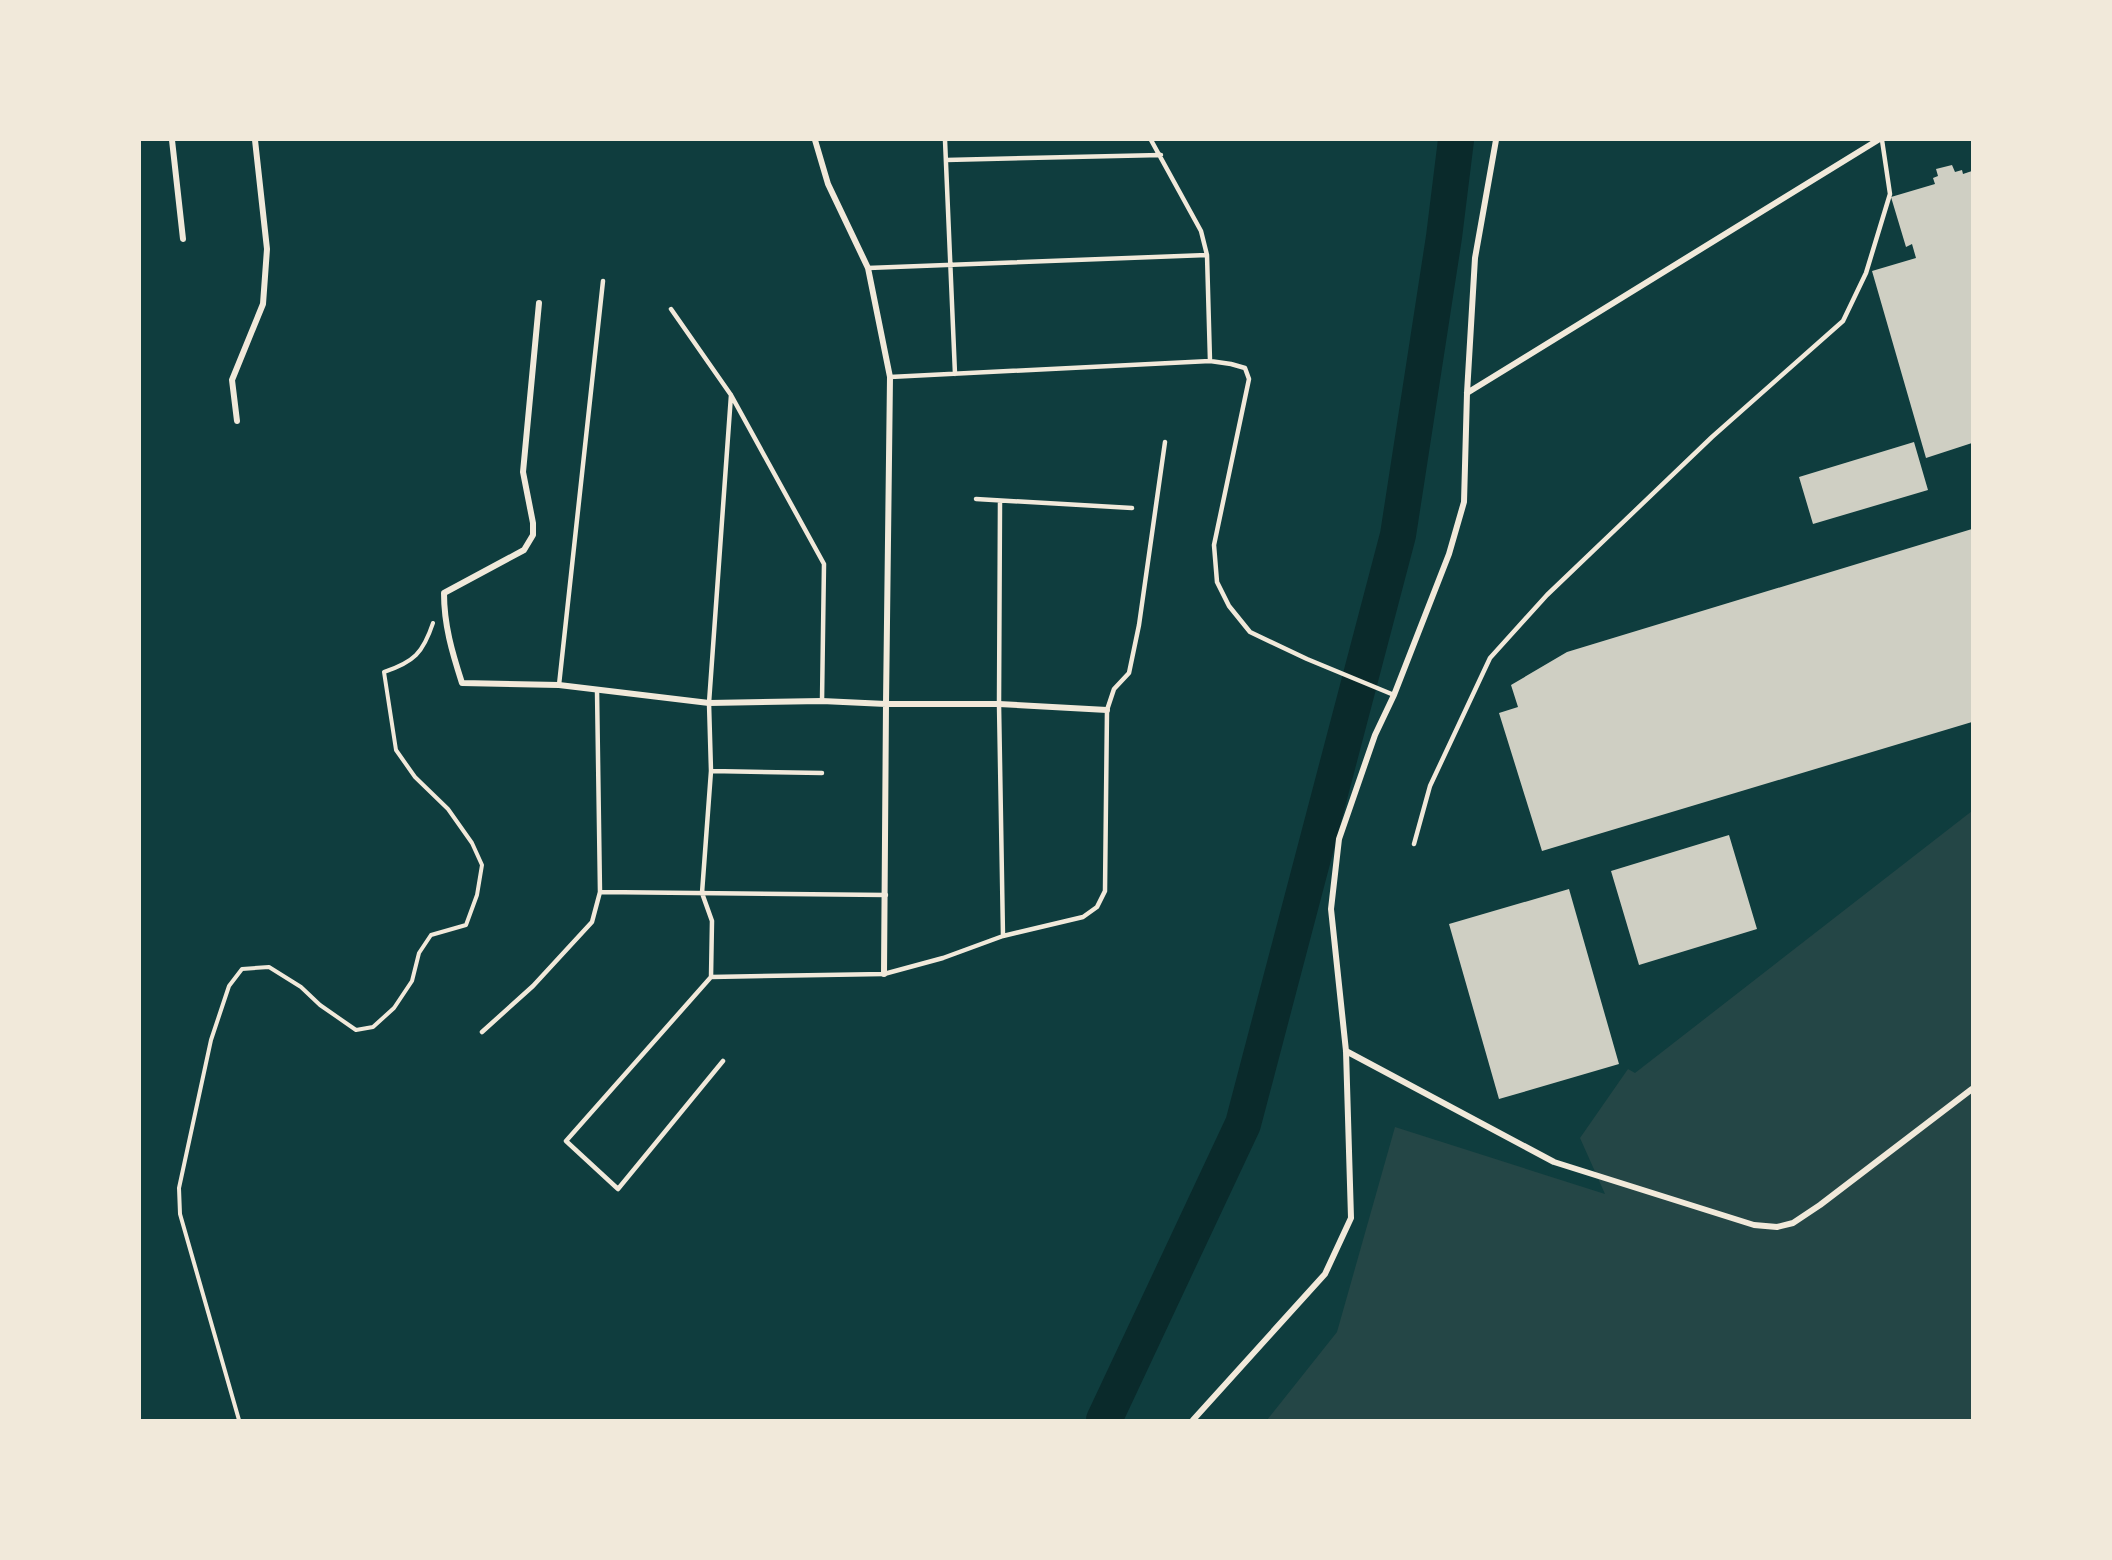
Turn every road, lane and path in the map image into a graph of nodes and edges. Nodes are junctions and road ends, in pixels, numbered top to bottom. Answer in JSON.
{"nodes":[{"id":1,"x":172,"y":140,"type":"edge"},
{"id":2,"x":255,"y":140,"type":"edge"},
{"id":3,"x":815,"y":140,"type":"edge"},
{"id":4,"x":945,"y":140,"type":"edge"},
{"id":5,"x":1151,"y":140,"type":"edge"},
{"id":6,"x":1496,"y":140,"type":"edge"},
{"id":7,"x":1880,"y":140,"type":"edge"},
{"id":8,"x":1161,"y":155,"type":"junction"},
{"id":9,"x":946,"y":160,"type":"junction"},
{"id":10,"x":183,"y":239,"type":"dead end"},
{"id":11,"x":1207,"y":255,"type":"junction"},
{"id":12,"x":951,"y":265,"type":"junction"},
{"id":13,"x":868,"y":268,"type":"junction"},
{"id":14,"x":603,"y":281,"type":"dead end"},
{"id":15,"x":538,"y":303,"type":"dead end"},
{"id":16,"x":671,"y":309,"type":"dead end"},
{"id":17,"x":1210,"y":361,"type":"junction"},
{"id":18,"x":955,"y":374,"type":"junction"},
{"id":19,"x":890,"y":377,"type":"junction"},
{"id":20,"x":1467,"y":393,"type":"junction"},
{"id":21,"x":731,"y":395,"type":"junction"},
{"id":22,"x":237,"y":421,"type":"dead end"},
{"id":23,"x":1165,"y":442,"type":"dead end"},
{"id":24,"x":976,"y":499,"type":"dead end"},
{"id":25,"x":1000,"y":501,"type":"junction"},
{"id":26,"x":1132,"y":508,"type":"dead end"},
{"id":27,"x":444,"y":593,"type":"junction"},
{"id":28,"x":559,"y":685,"type":"junction"},
{"id":29,"x":597,"y":690,"type":"junction"},
{"id":30,"x":1394,"y":694,"type":"junction"},
{"id":31,"x":822,"y":701,"type":"junction"},
{"id":32,"x":709,"y":703,"type":"junction"},
{"id":33,"x":886,"y":704,"type":"junction"},
{"id":34,"x":999,"y":704,"type":"junction"},
{"id":35,"x":1107,"y":710,"type":"junction"},
{"id":36,"x":711,"y":771,"type":"junction"},
{"id":37,"x":822,"y":773,"type":"dead end"},
{"id":38,"x":1414,"y":844,"type":"dead end"},
{"id":39,"x":600,"y":892,"type":"junction"},
{"id":40,"x":702,"y":893,"type":"junction"},
{"id":41,"x":886,"y":895,"type":"junction"},
{"id":42,"x":1003,"y":936,"type":"junction"},
{"id":43,"x":884,"y":974,"type":"junction"},
{"id":44,"x":711,"y":977,"type":"junction"},
{"id":45,"x":482,"y":1032,"type":"dead end"},
{"id":46,"x":1346,"y":1051,"type":"junction"},
{"id":47,"x":723,"y":1061,"type":"dead end"},
{"id":48,"x":1972,"y":1089,"type":"edge"},
{"id":49,"x":239,"y":1420,"type":"edge"},
{"id":50,"x":1193,"y":1420,"type":"edge"}],
"edges":[{"from":1,"to":10,"type":"street"},
{"from":2,"to":22,"type":"street"},
{"from":3,"to":13,"type":"street"},
{"from":4,"to":9,"type":"lane"},
{"from":5,"to":8,"type":"lane"},
{"from":6,"to":20,"type":"street"},
{"from":7,"to":20,"type":"street"},
{"from":7,"to":38,"type":"lane"},
{"from":8,"to":9,"type":"lane"},
{"from":8,"to":11,"type":"lane"},
{"from":9,"to":12,"type":"lane"},
{"from":11,"to":12,"type":"lane"},
{"from":11,"to":17,"type":"lane"},
{"from":12,"to":13,"type":"lane"},
{"from":12,"to":18,"type":"lane"},
{"from":13,"to":19,"type":"street"},
{"from":14,"to":28,"type":"lane"},
{"from":15,"to":27,"type":"street"},
{"from":16,"to":21,"type":"lane"},
{"from":17,"to":18,"type":"lane"},
{"from":17,"to":30,"type":"lane"},
{"from":18,"to":19,"type":"lane"},
{"from":19,"to":33,"type":"street"},
{"from":20,"to":30,"type":"street"},
{"from":21,"to":31,"type":"lane"},
{"from":21,"to":32,"type":"lane"},
{"from":23,"to":35,"type":"lane"},
{"from":24,"to":25,"type":"lane"},
{"from":25,"to":26,"type":"lane"},
{"from":25,"to":34,"type":"lane"},
{"from":27,"to":28,"type":"street"},
{"from":27,"to":49,"type":"path"},
{"from":28,"to":29,"type":"street"},
{"from":29,"to":32,"type":"street"},
{"from":29,"to":39,"type":"lane"},
{"from":30,"to":46,"type":"street"},
{"from":31,"to":32,"type":"street"},
{"from":31,"to":33,"type":"street"},
{"from":32,"to":36,"type":"lane"},
{"from":33,"to":34,"type":"street"},
{"from":33,"to":41,"type":"street"},
{"from":34,"to":35,"type":"street"},
{"from":34,"to":42,"type":"lane"},
{"from":35,"to":42,"type":"lane"},
{"from":36,"to":37,"type":"lane"},
{"from":36,"to":40,"type":"lane"},
{"from":39,"to":40,"type":"lane"},
{"from":39,"to":45,"type":"lane"},
{"from":40,"to":41,"type":"lane"},
{"from":40,"to":44,"type":"lane"},
{"from":41,"to":43,"type":"street"},
{"from":42,"to":43,"type":"lane"},
{"from":43,"to":44,"type":"lane"},
{"from":44,"to":47,"type":"lane"},
{"from":46,"to":48,"type":"street"},
{"from":46,"to":50,"type":"street"}]}
